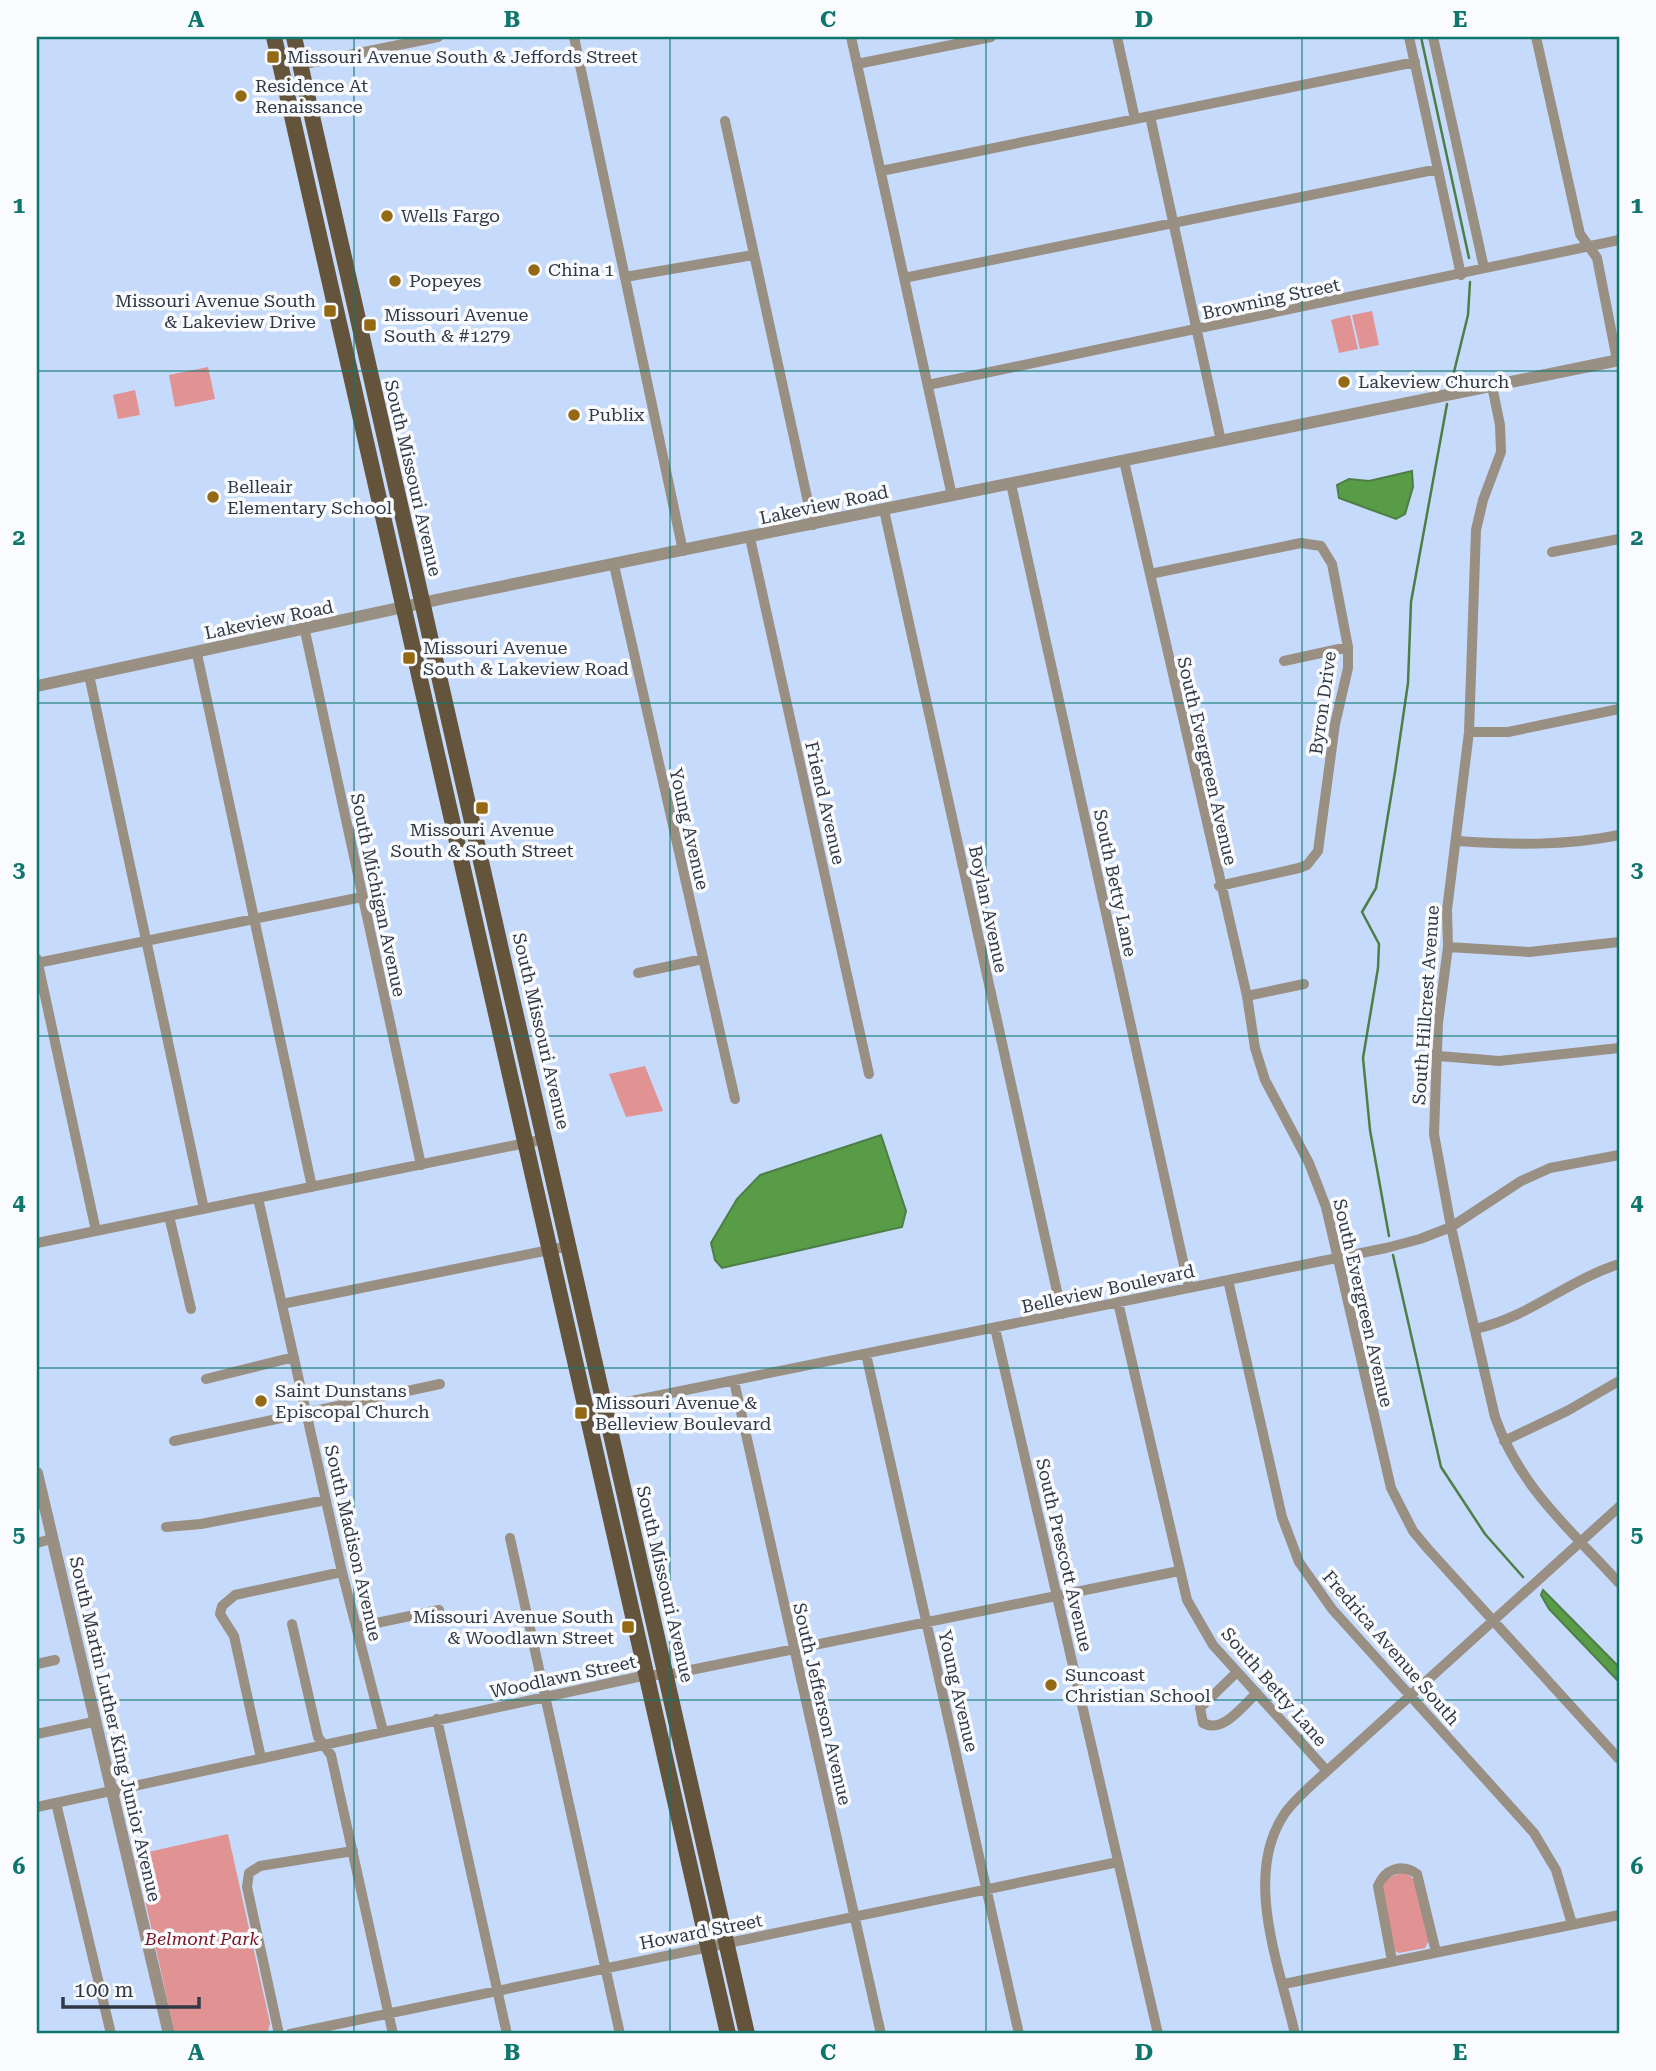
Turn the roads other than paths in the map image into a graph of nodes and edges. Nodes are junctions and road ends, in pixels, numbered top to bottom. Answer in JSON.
{"nodes":[{"id":1,"x":274,"y":37,"type":"edge"},
{"id":2,"x":294,"y":37,"type":"edge"},
{"id":3,"x":438,"y":37,"type":"edge"},
{"id":4,"x":574,"y":37,"type":"edge"},
{"id":5,"x":851,"y":37,"type":"edge"},
{"id":6,"x":991,"y":37,"type":"edge"},
{"id":7,"x":1117,"y":37,"type":"edge"},
{"id":8,"x":1409,"y":37,"type":"edge"},
{"id":9,"x":1433,"y":37,"type":"edge"},
{"id":10,"x":1536,"y":37,"type":"edge"},
{"id":11,"x":1415,"y":62,"type":"junction"},
{"id":12,"x":857,"y":64,"type":"junction"},
{"id":13,"x":300,"y":65,"type":"junction"},
{"id":14,"x":1150,"y":116,"type":"junction"},
{"id":15,"x":1135,"y":119,"type":"junction"},
{"id":16,"x":725,"y":121,"type":"dead end"},
{"id":17,"x":1438,"y":169,"type":"junction"},
{"id":18,"x":881,"y":171,"type":"junction"},
{"id":19,"x":1172,"y":224,"type":"junction"},
{"id":20,"x":1619,"y":240,"type":"edge"},
{"id":21,"x":1589,"y":246,"type":"junction"},
{"id":22,"x":753,"y":255,"type":"junction"},
{"id":23,"x":1483,"y":268,"type":"junction"},
{"id":24,"x":1461,"y":275,"type":"junction"},
{"id":25,"x":625,"y":277,"type":"junction"},
{"id":26,"x":904,"y":278,"type":"junction"},
{"id":27,"x":1196,"y":331,"type":"junction"},
{"id":28,"x":1618,"y":360,"type":"edge"},
{"id":29,"x":928,"y":385,"type":"junction"},
{"id":30,"x":1492,"y":386,"type":"junction"},
{"id":31,"x":1220,"y":441,"type":"junction"},
{"id":32,"x":1124,"y":461,"type":"junction"},
{"id":33,"x":1011,"y":484,"type":"junction"},
{"id":34,"x":952,"y":496,"type":"junction"},
{"id":35,"x":884,"y":510,"type":"junction"},
{"id":36,"x":813,"y":525,"type":"junction"},
{"id":37,"x":750,"y":538,"type":"junction"},
{"id":38,"x":1619,"y":539,"type":"edge"},
{"id":39,"x":683,"y":551,"type":"junction"},
{"id":40,"x":1552,"y":552,"type":"dead end"},
{"id":41,"x":614,"y":565,"type":"junction"},
{"id":42,"x":1150,"y":574,"type":"junction"},
{"id":43,"x":424,"y":604,"type":"junction"},
{"id":44,"x":405,"y":608,"type":"junction"},
{"id":45,"x":305,"y":631,"type":"junction"},
{"id":46,"x":1348,"y":647,"type":"junction"},
{"id":47,"x":197,"y":654,"type":"junction"},
{"id":48,"x":1284,"y":661,"type":"dead end"},
{"id":49,"x":89,"y":676,"type":"junction"},
{"id":50,"x":37,"y":686,"type":"edge"},
{"id":51,"x":1619,"y":709,"type":"edge"},
{"id":52,"x":1469,"y":732,"type":"junction"},
{"id":53,"x":1619,"y":835,"type":"edge"},
{"id":54,"x":1458,"y":841,"type":"junction"},
{"id":55,"x":1219,"y":886,"type":"junction"},
{"id":56,"x":362,"y":897,"type":"junction"},
{"id":57,"x":254,"y":919,"type":"junction"},
{"id":58,"x":146,"y":942,"type":"junction"},
{"id":59,"x":1619,"y":942,"type":"edge"},
{"id":60,"x":1448,"y":947,"type":"junction"},
{"id":61,"x":702,"y":959,"type":"junction"},
{"id":62,"x":37,"y":962,"type":"edge"},
{"id":63,"x":638,"y":973,"type":"dead end"},
{"id":64,"x":1304,"y":984,"type":"dead end"},
{"id":65,"x":1247,"y":996,"type":"junction"},
{"id":66,"x":1619,"y":1048,"type":"edge"},
{"id":67,"x":1439,"y":1056,"type":"junction"},
{"id":68,"x":869,"y":1074,"type":"dead end"},
{"id":69,"x":736,"y":1099,"type":"dead end"},
{"id":70,"x":545,"y":1139,"type":"junction"},
{"id":71,"x":527,"y":1143,"type":"junction"},
{"id":72,"x":1619,"y":1155,"type":"edge"},
{"id":73,"x":421,"y":1165,"type":"junction"},
{"id":74,"x":312,"y":1187,"type":"junction"},
{"id":75,"x":258,"y":1198,"type":"junction"},
{"id":76,"x":204,"y":1209,"type":"junction"},
{"id":77,"x":169,"y":1216,"type":"junction"},
{"id":78,"x":1451,"y":1227,"type":"junction"},
{"id":79,"x":96,"y":1231,"type":"junction"},
{"id":80,"x":37,"y":1243,"type":"edge"},
{"id":81,"x":569,"y":1246,"type":"junction"},
{"id":82,"x":551,"y":1250,"type":"junction"},
{"id":83,"x":1337,"y":1258,"type":"junction"},
{"id":84,"x":1619,"y":1264,"type":"edge"},
{"id":85,"x":1228,"y":1280,"type":"junction"},
{"id":86,"x":1189,"y":1288,"type":"junction"},
{"id":87,"x":1118,"y":1302,"type":"junction"},
{"id":88,"x":282,"y":1304,"type":"junction"},
{"id":89,"x":191,"y":1309,"type":"dead end"},
{"id":90,"x":1062,"y":1314,"type":"junction"},
{"id":91,"x":995,"y":1328,"type":"junction"},
{"id":92,"x":1475,"y":1329,"type":"junction"},
{"id":93,"x":866,"y":1354,"type":"junction"},
{"id":94,"x":294,"y":1357,"type":"junction"},
{"id":95,"x":206,"y":1379,"type":"dead end"},
{"id":96,"x":734,"y":1381,"type":"junction"},
{"id":97,"x":1619,"y":1381,"type":"edge"},
{"id":98,"x":440,"y":1384,"type":"dead end"},
{"id":99,"x":606,"y":1406,"type":"junction"},
{"id":100,"x":587,"y":1410,"type":"junction"},
{"id":101,"x":306,"y":1412,"type":"junction"},
{"id":102,"x":174,"y":1441,"type":"dead end"},
{"id":103,"x":1504,"y":1441,"type":"junction"},
{"id":104,"x":37,"y":1473,"type":"edge"},
{"id":105,"x":326,"y":1500,"type":"junction"},
{"id":106,"x":1619,"y":1507,"type":"edge"},
{"id":107,"x":166,"y":1527,"type":"dead end"},
{"id":108,"x":510,"y":1538,"type":"dead end"},
{"id":109,"x":51,"y":1539,"type":"junction"},
{"id":110,"x":1581,"y":1541,"type":"junction"},
{"id":111,"x":37,"y":1542,"type":"edge"},
{"id":112,"x":1179,"y":1571,"type":"junction"},
{"id":113,"x":342,"y":1572,"type":"junction"},
{"id":114,"x":1619,"y":1583,"type":"edge"},
{"id":115,"x":1057,"y":1596,"type":"junction"},
{"id":116,"x":439,"y":1610,"type":"dead end"},
{"id":117,"x":926,"y":1622,"type":"junction"},
{"id":118,"x":1494,"y":1622,"type":"junction"},
{"id":119,"x":292,"y":1623,"type":"dead end"},
{"id":120,"x":357,"y":1628,"type":"junction"},
{"id":121,"x":794,"y":1649,"type":"junction"},
{"id":122,"x":55,"y":1660,"type":"dead end"},
{"id":123,"x":37,"y":1664,"type":"edge"},
{"id":124,"x":1237,"y":1672,"type":"junction"},
{"id":125,"x":647,"y":1675,"type":"junction"},
{"id":126,"x":666,"y":1675,"type":"junction"},
{"id":127,"x":1257,"y":1693,"type":"junction"},
{"id":128,"x":546,"y":1696,"type":"junction"},
{"id":129,"x":1411,"y":1696,"type":"junction"},
{"id":130,"x":436,"y":1719,"type":"junction"},
{"id":131,"x":93,"y":1722,"type":"junction"},
{"id":132,"x":383,"y":1731,"type":"junction"},
{"id":133,"x":37,"y":1734,"type":"edge"},
{"id":134,"x":323,"y":1744,"type":"junction"},
{"id":135,"x":261,"y":1758,"type":"junction"},
{"id":136,"x":1619,"y":1759,"type":"edge"},
{"id":137,"x":1327,"y":1771,"type":"junction"},
{"id":138,"x":111,"y":1790,"type":"junction"},
{"id":139,"x":56,"y":1803,"type":"junction"},
{"id":140,"x":37,"y":1807,"type":"edge"},
{"id":141,"x":353,"y":1851,"type":"junction"},
{"id":142,"x":1118,"y":1862,"type":"junction"},
{"id":143,"x":987,"y":1890,"type":"junction"},
{"id":144,"x":1619,"y":1915,"type":"edge"},
{"id":145,"x":854,"y":1918,"type":"junction"},
{"id":146,"x":1573,"y":1924,"type":"junction"},
{"id":147,"x":727,"y":1943,"type":"junction"},
{"id":148,"x":708,"y":1945,"type":"junction"},
{"id":149,"x":1436,"y":1952,"type":"junction"},
{"id":150,"x":1392,"y":1961,"type":"junction"},
{"id":151,"x":605,"y":1966,"type":"junction"},
{"id":152,"x":1284,"y":1984,"type":"junction"},
{"id":153,"x":497,"y":1990,"type":"junction"},
{"id":154,"x":389,"y":2013,"type":"junction"},
{"id":155,"x":111,"y":2034,"type":"edge"},
{"id":156,"x":169,"y":2034,"type":"edge"},
{"id":157,"x":279,"y":2034,"type":"edge"},
{"id":158,"x":290,"y":2034,"type":"edge"},
{"id":159,"x":393,"y":2034,"type":"edge"},
{"id":160,"x":507,"y":2034,"type":"edge"},
{"id":161,"x":620,"y":2034,"type":"edge"},
{"id":162,"x":727,"y":2034,"type":"edge"},
{"id":163,"x":747,"y":2034,"type":"edge"},
{"id":164,"x":881,"y":2034,"type":"edge"},
{"id":165,"x":1019,"y":2034,"type":"edge"},
{"id":166,"x":1158,"y":2034,"type":"edge"},
{"id":167,"x":1295,"y":2034,"type":"edge"}],
"edges":[{"from":1,"to":44,"type":"main road","name":"South Missouri Avenue"},
{"from":2,"to":13,"type":"main road","name":"South Missouri Avenue"},
{"from":3,"to":13,"type":"street"},
{"from":4,"to":25,"type":"street"},
{"from":5,"to":12,"type":"street"},
{"from":6,"to":12,"type":"street"},
{"from":7,"to":15,"type":"street"},
{"from":8,"to":11,"type":"street"},
{"from":9,"to":23,"type":"street"},
{"from":10,"to":21,"type":"street"},
{"from":11,"to":14,"type":"street"},
{"from":11,"to":17,"type":"street"},
{"from":12,"to":18,"type":"street"},
{"from":13,"to":43,"type":"main road","name":"South Missouri Avenue"},
{"from":14,"to":15,"type":"street"},
{"from":14,"to":19,"type":"street"},
{"from":15,"to":18,"type":"street"},
{"from":16,"to":22,"type":"street"},
{"from":17,"to":19,"type":"street"},
{"from":17,"to":24,"type":"street"},
{"from":18,"to":26,"type":"street"},
{"from":19,"to":26,"type":"street"},
{"from":19,"to":27,"type":"street"},
{"from":20,"to":21,"type":"street","name":"Browning Street"},
{"from":21,"to":23,"type":"street","name":"Browning Street"},
{"from":21,"to":28,"type":"street"},
{"from":22,"to":25,"type":"street"},
{"from":22,"to":36,"type":"street"},
{"from":23,"to":24,"type":"street","name":"Browning Street"},
{"from":24,"to":27,"type":"street","name":"Browning Street"},
{"from":25,"to":39,"type":"street"},
{"from":26,"to":29,"type":"street"},
{"from":27,"to":29,"type":"street","name":"Browning Street"},
{"from":27,"to":31,"type":"street"},
{"from":28,"to":30,"type":"street","name":"Lakeview Road"},
{"from":29,"to":34,"type":"street"},
{"from":30,"to":31,"type":"street","name":"Lakeview Road"},
{"from":30,"to":52,"type":"street","name":"South Hillcrest Avenue"},
{"from":31,"to":32,"type":"street","name":"Lakeview Road"},
{"from":32,"to":33,"type":"street","name":"Lakeview Road"},
{"from":32,"to":42,"type":"street","name":"South Evergreen Avenue"},
{"from":33,"to":34,"type":"street","name":"Lakeview Road"},
{"from":33,"to":86,"type":"street","name":"South Betty Lane"},
{"from":34,"to":35,"type":"street","name":"Lakeview Road"},
{"from":35,"to":36,"type":"street","name":"Lakeview Road"},
{"from":35,"to":90,"type":"street","name":"Boylan Avenue"},
{"from":36,"to":37,"type":"street","name":"Lakeview Road"},
{"from":37,"to":39,"type":"street","name":"Lakeview Road"},
{"from":37,"to":68,"type":"street","name":"Friend Avenue"},
{"from":38,"to":40,"type":"street"},
{"from":39,"to":41,"type":"street","name":"Lakeview Road"},
{"from":41,"to":43,"type":"street","name":"Lakeview Road"},
{"from":41,"to":61,"type":"street","name":"Young Avenue"},
{"from":42,"to":46,"type":"street","name":"Byron Drive"},
{"from":42,"to":55,"type":"street","name":"South Evergreen Avenue"},
{"from":43,"to":44,"type":"street","name":"Lakeview Road"},
{"from":43,"to":70,"type":"main road","name":"South Missouri Avenue"},
{"from":44,"to":45,"type":"street","name":"Lakeview Road"},
{"from":44,"to":71,"type":"main road","name":"South Missouri Avenue"},
{"from":45,"to":47,"type":"street","name":"Lakeview Road"},
{"from":45,"to":56,"type":"street","name":"South Michigan Avenue"},
{"from":46,"to":48,"type":"street"},
{"from":46,"to":55,"type":"street","name":"Byron Drive"},
{"from":47,"to":49,"type":"street","name":"Lakeview Road"},
{"from":47,"to":57,"type":"street"},
{"from":49,"to":50,"type":"street","name":"Lakeview Road"},
{"from":49,"to":58,"type":"street"},
{"from":51,"to":52,"type":"street"},
{"from":52,"to":54,"type":"street","name":"South Hillcrest Avenue"},
{"from":53,"to":54,"type":"street"},
{"from":54,"to":60,"type":"street","name":"South Hillcrest Avenue"},
{"from":55,"to":65,"type":"street","name":"South Evergreen Avenue"},
{"from":56,"to":57,"type":"street"},
{"from":56,"to":73,"type":"street","name":"South Michigan Avenue"},
{"from":57,"to":58,"type":"street"},
{"from":57,"to":74,"type":"street"},
{"from":58,"to":62,"type":"street"},
{"from":58,"to":76,"type":"street"},
{"from":59,"to":60,"type":"street"},
{"from":60,"to":67,"type":"street","name":"South Hillcrest Avenue"},
{"from":61,"to":63,"type":"street"},
{"from":61,"to":69,"type":"street","name":"Young Avenue"},
{"from":62,"to":79,"type":"street"},
{"from":64,"to":65,"type":"street"},
{"from":65,"to":83,"type":"street","name":"South Evergreen Avenue"},
{"from":66,"to":67,"type":"street"},
{"from":67,"to":78,"type":"street","name":"South Hillcrest Avenue"},
{"from":70,"to":71,"type":"street"},
{"from":70,"to":81,"type":"main road","name":"South Missouri Avenue"},
{"from":71,"to":73,"type":"street"},
{"from":71,"to":82,"type":"main road","name":"South Missouri Avenue"},
{"from":72,"to":78,"type":"street","name":"Belleview Boulevard"},
{"from":73,"to":74,"type":"street"},
{"from":74,"to":75,"type":"street"},
{"from":75,"to":76,"type":"street"},
{"from":75,"to":88,"type":"street","name":"South Madison Avenue"},
{"from":76,"to":77,"type":"street"},
{"from":77,"to":79,"type":"street"},
{"from":77,"to":89,"type":"street"},
{"from":78,"to":83,"type":"street","name":"Belleview Boulevard"},
{"from":78,"to":92,"type":"street","name":"South Hillcrest Avenue"},
{"from":79,"to":80,"type":"street"},
{"from":81,"to":82,"type":"street"},
{"from":81,"to":99,"type":"main road","name":"South Missouri Avenue"},
{"from":82,"to":88,"type":"street"},
{"from":82,"to":100,"type":"main road","name":"South Missouri Avenue"},
{"from":83,"to":85,"type":"street","name":"Belleview Boulevard"},
{"from":83,"to":118,"type":"street","name":"South Evergreen Avenue"},
{"from":84,"to":92,"type":"street"},
{"from":85,"to":86,"type":"street","name":"Belleview Boulevard"},
{"from":85,"to":129,"type":"street","name":"Fredrica Avenue South"},
{"from":86,"to":87,"type":"street","name":"Belleview Boulevard"},
{"from":87,"to":90,"type":"street","name":"Belleview Boulevard"},
{"from":87,"to":112,"type":"street","name":"South Betty Lane"},
{"from":88,"to":94,"type":"street","name":"South Madison Avenue"},
{"from":90,"to":91,"type":"street","name":"Belleview Boulevard"},
{"from":91,"to":93,"type":"street","name":"Belleview Boulevard"},
{"from":91,"to":115,"type":"street","name":"South Prescott Avenue"},
{"from":92,"to":103,"type":"street","name":"South Hillcrest Avenue"},
{"from":93,"to":96,"type":"street","name":"Belleview Boulevard"},
{"from":93,"to":117,"type":"street","name":"Young Avenue"},
{"from":94,"to":95,"type":"street"},
{"from":94,"to":101,"type":"street","name":"South Madison Avenue"},
{"from":96,"to":99,"type":"street","name":"Belleview Boulevard"},
{"from":96,"to":121,"type":"street","name":"South Jefferson Avenue"},
{"from":97,"to":103,"type":"street"},
{"from":98,"to":101,"type":"street"},
{"from":99,"to":100,"type":"street","name":"Belleview Boulevard"},
{"from":99,"to":126,"type":"main road","name":"South Missouri Avenue"},
{"from":100,"to":125,"type":"main road","name":"South Missouri Avenue"},
{"from":101,"to":102,"type":"street"},
{"from":101,"to":105,"type":"street","name":"South Madison Avenue"},
{"from":103,"to":110,"type":"street","name":"South Hillcrest Avenue"},
{"from":104,"to":109,"type":"street","name":"South Martin Luther King Junior Avenue"},
{"from":105,"to":107,"type":"street"},
{"from":105,"to":113,"type":"street","name":"South Madison Avenue"},
{"from":106,"to":110,"type":"street"},
{"from":108,"to":128,"type":"street"},
{"from":109,"to":111,"type":"street"},
{"from":109,"to":131,"type":"street","name":"South Martin Luther King Junior Avenue"},
{"from":110,"to":114,"type":"street","name":"South Hillcrest Avenue"},
{"from":110,"to":118,"type":"street"},
{"from":112,"to":115,"type":"street","name":"Woodlawn Street"},
{"from":112,"to":124,"type":"street","name":"South Betty Lane"},
{"from":113,"to":120,"type":"street","name":"South Madison Avenue"},
{"from":113,"to":135,"type":"street"},
{"from":115,"to":117,"type":"street","name":"Woodlawn Street"},
{"from":115,"to":142,"type":"street","name":"South Prescott Avenue"},
{"from":116,"to":120,"type":"street"},
{"from":117,"to":121,"type":"street","name":"Woodlawn Street"},
{"from":117,"to":143,"type":"street","name":"Young Avenue"},
{"from":118,"to":129,"type":"street"},
{"from":118,"to":136,"type":"street","name":"South Evergreen Avenue"},
{"from":119,"to":134,"type":"street"},
{"from":120,"to":132,"type":"street","name":"South Madison Avenue"},
{"from":121,"to":126,"type":"street","name":"Woodlawn Street"},
{"from":121,"to":145,"type":"street","name":"South Jefferson Avenue"},
{"from":122,"to":123,"type":"street"},
{"from":124,"to":127,"type":"street","name":"South Betty Lane"},
{"from":124,"to":127,"type":"street"},
{"from":125,"to":126,"type":"street","name":"Woodlawn Street"},
{"from":125,"to":128,"type":"street","name":"Woodlawn Street"},
{"from":125,"to":148,"type":"main road","name":"South Missouri Avenue"},
{"from":126,"to":147,"type":"main road","name":"South Missouri Avenue"},
{"from":127,"to":137,"type":"street","name":"South Betty Lane"},
{"from":128,"to":130,"type":"street","name":"Woodlawn Street"},
{"from":128,"to":151,"type":"street"},
{"from":129,"to":137,"type":"street"},
{"from":129,"to":146,"type":"street","name":"Fredrica Avenue South"},
{"from":130,"to":132,"type":"street","name":"Woodlawn Street"},
{"from":130,"to":153,"type":"street"},
{"from":131,"to":133,"type":"street"},
{"from":131,"to":138,"type":"street","name":"South Martin Luther King Junior Avenue"},
{"from":132,"to":134,"type":"street","name":"Woodlawn Street"},
{"from":134,"to":135,"type":"street","name":"Woodlawn Street"},
{"from":134,"to":141,"type":"street"},
{"from":135,"to":138,"type":"street","name":"Woodlawn Street"},
{"from":137,"to":152,"type":"street","name":"South Betty Lane"},
{"from":138,"to":139,"type":"street","name":"Woodlawn Street"},
{"from":138,"to":156,"type":"street","name":"South Martin Luther King Junior Avenue"},
{"from":139,"to":140,"type":"street","name":"Woodlawn Street"},
{"from":139,"to":155,"type":"street"},
{"from":141,"to":154,"type":"street"},
{"from":141,"to":157,"type":"street"},
{"from":142,"to":143,"type":"street","name":"Howard Street"},
{"from":142,"to":166,"type":"street","name":"South Prescott Avenue"},
{"from":143,"to":145,"type":"street","name":"Howard Street"},
{"from":143,"to":165,"type":"street","name":"Young Avenue"},
{"from":144,"to":146,"type":"street"},
{"from":145,"to":147,"type":"street","name":"Howard Street"},
{"from":145,"to":164,"type":"street","name":"South Jefferson Avenue"},
{"from":146,"to":149,"type":"street"},
{"from":147,"to":148,"type":"street","name":"Howard Street"},
{"from":147,"to":163,"type":"main road","name":"South Missouri Avenue"},
{"from":148,"to":151,"type":"street","name":"Howard Street"},
{"from":148,"to":162,"type":"main road","name":"South Missouri Avenue"},
{"from":149,"to":150,"type":"street"},
{"from":149,"to":150,"type":"street"},
{"from":150,"to":152,"type":"street"},
{"from":151,"to":153,"type":"street","name":"Howard Street"},
{"from":151,"to":161,"type":"street"},
{"from":152,"to":167,"type":"street","name":"South Betty Lane"},
{"from":153,"to":154,"type":"street","name":"Howard Street"},
{"from":153,"to":160,"type":"street"},
{"from":154,"to":158,"type":"street","name":"Howard Street"},
{"from":154,"to":159,"type":"street"}]}
